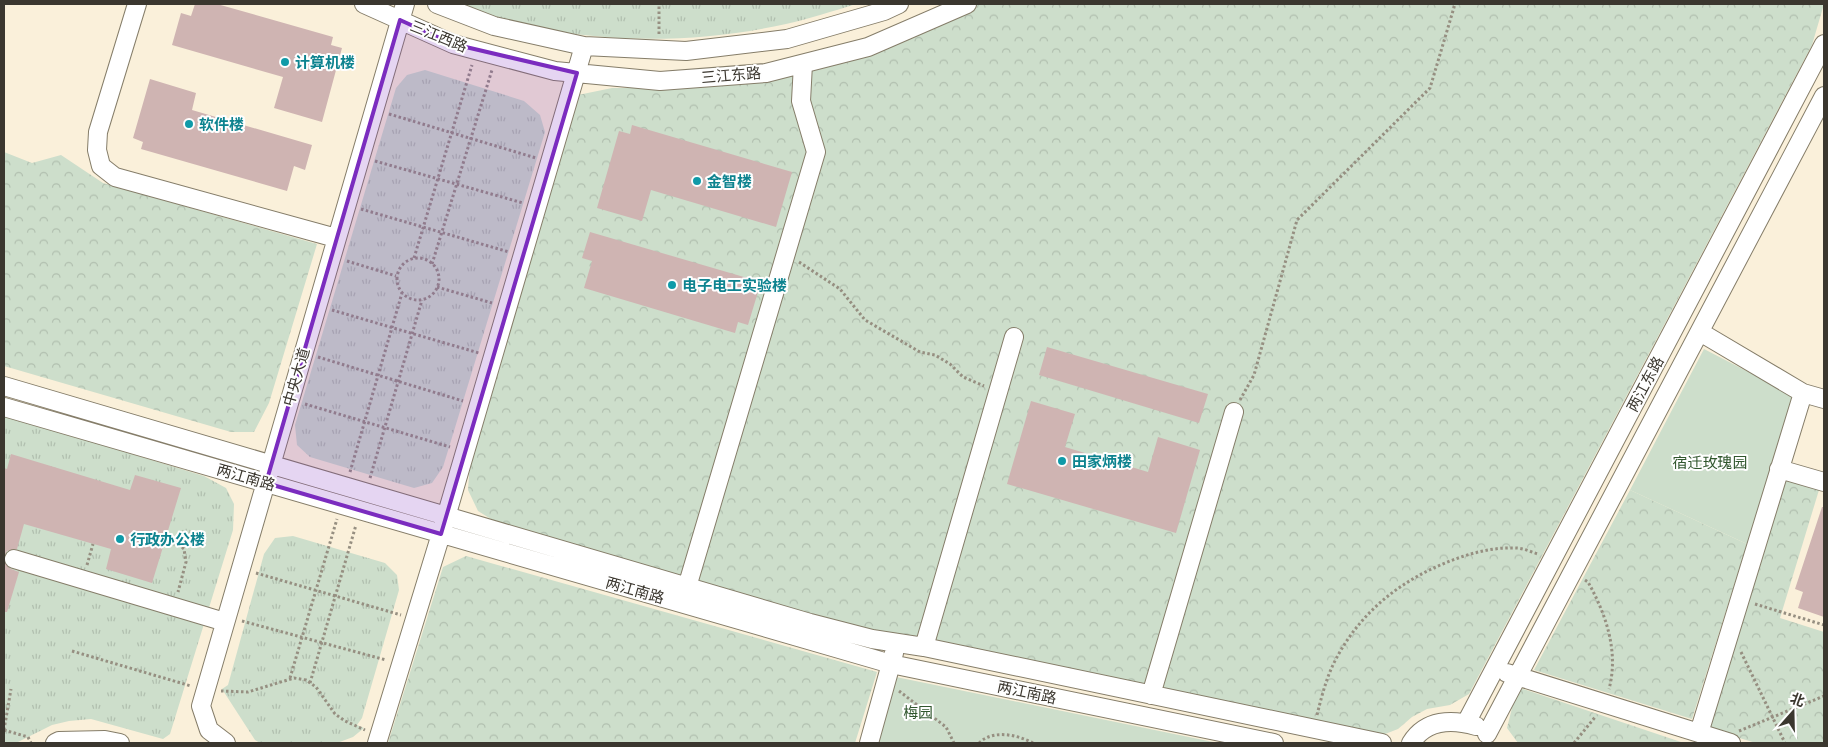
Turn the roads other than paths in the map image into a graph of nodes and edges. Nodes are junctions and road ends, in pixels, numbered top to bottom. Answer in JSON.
{"nodes":[{"id":1,"x":137,"y":4,"type":"edge"},
{"id":2,"x":364,"y":4,"type":"edge"},
{"id":3,"x":437,"y":4,"type":"edge"},
{"id":4,"x":898,"y":4,"type":"edge"},
{"id":5,"x":967,"y":4,"type":"edge"},
{"id":6,"x":403,"y":12,"type":"edge"},
{"id":7,"x":494,"y":26,"type":"joint"},
{"id":8,"x":911,"y":29,"type":"junction"},
{"id":9,"x":584,"y":46,"type":"junction"},
{"id":10,"x":1824,"y":47,"type":"edge"},
{"id":11,"x":486,"y":53,"type":"joint"},
{"id":12,"x":803,"y":64,"type":"junction"},
{"id":13,"x":577,"y":73,"type":"junction"},
{"id":14,"x":1824,"y":96,"type":"edge"},
{"id":15,"x":1817,"y":125,"type":"edge"},
{"id":16,"x":336,"y":238,"type":"junction"},
{"id":17,"x":1700,"y":332,"type":"junction"},
{"id":18,"x":1014,"y":337,"type":"dead end"},
{"id":19,"x":7,"y":387,"type":"edge"},
{"id":20,"x":1803,"y":393,"type":"junction"},
{"id":21,"x":1824,"y":399,"type":"edge"},
{"id":22,"x":4,"y":407,"type":"edge"},
{"id":23,"x":1234,"y":412,"type":"road end"},
{"id":24,"x":271,"y":465,"type":"junction"},
{"id":25,"x":1779,"y":469,"type":"junction"},
{"id":26,"x":1824,"y":482,"type":"edge"},
{"id":27,"x":266,"y":483,"type":"junction"},
{"id":28,"x":447,"y":516,"type":"junction"},
{"id":29,"x":442,"y":534,"type":"junction"},
{"id":30,"x":14,"y":559,"type":"dead end"},
{"id":31,"x":687,"y":587,"type":"junction"},
{"id":32,"x":691,"y":606,"type":"junction"},
{"id":33,"x":226,"y":619,"type":"junction"},
{"id":34,"x":897,"y":643,"type":"junction"},
{"id":35,"x":924,"y":647,"type":"junction"},
{"id":36,"x":891,"y":664,"type":"junction"},
{"id":37,"x":1495,"y":670,"type":"junction"},
{"id":38,"x":1516,"y":676,"type":"junction"},
{"id":39,"x":1065,"y":677,"type":"junction"},
{"id":40,"x":1151,"y":694,"type":"junction"},
{"id":41,"x":1061,"y":699,"type":"junction"},
{"id":42,"x":1250,"y":715,"type":"junction"},
{"id":43,"x":1466,"y":723,"type":"junction"},
{"id":44,"x":1699,"y":733,"type":"junction"},
{"id":45,"x":1245,"y":737,"type":"junction"},
{"id":46,"x":1491,"y":739,"type":"edge"},
{"id":47,"x":378,"y":740,"type":"edge"},
{"id":48,"x":1724,"y":741,"type":"edge"},
{"id":49,"x":55,"y":743,"type":"edge"},
{"id":50,"x":120,"y":743,"type":"edge"},
{"id":51,"x":226,"y":743,"type":"edge"},
{"id":52,"x":869,"y":743,"type":"edge"},
{"id":53,"x":1274,"y":743,"type":"edge"},
{"id":54,"x":1382,"y":743,"type":"edge"},
{"id":55,"x":1410,"y":743,"type":"edge"}],
"edges":[{"from":1,"to":16,"type":"street"},
{"from":2,"to":6,"type":"street","name":"三江西路"},
{"from":3,"to":7,"type":"street","name":"三江西路"},
{"from":4,"to":8,"type":"street"},
{"from":4,"to":9,"type":"street","name":"三江东路"},
{"from":5,"to":8,"type":"street","name":"三江东路"},
{"from":6,"to":11,"type":"street","name":"三江西路"},
{"from":6,"to":16,"type":"street","name":"中央大道"},
{"from":7,"to":9,"type":"street","name":"三江东路"},
{"from":8,"to":12,"type":"street","name":"三江东路"},
{"from":9,"to":13,"type":"street"},
{"from":10,"to":37,"type":"street","name":"两江东路"},
{"from":11,"to":13,"type":"street","name":"三江东路"},
{"from":12,"to":13,"type":"street","name":"三江东路"},
{"from":12,"to":31,"type":"street"},
{"from":13,"to":28,"type":"street"},
{"from":14,"to":15,"type":"street","name":"两江东路"},
{"from":15,"to":17,"type":"street","name":"两江东路"},
{"from":16,"to":24,"type":"street","name":"中央大道"},
{"from":17,"to":20,"type":"street"},
{"from":17,"to":38,"type":"street","name":"两江东路"},
{"from":18,"to":35,"type":"street"},
{"from":19,"to":22,"type":"street"},
{"from":19,"to":24,"type":"street","name":"两江南路"},
{"from":20,"to":21,"type":"street"},
{"from":20,"to":25,"type":"street"},
{"from":22,"to":27,"type":"street","name":"两江南路"},
{"from":23,"to":40,"type":"street"},
{"from":24,"to":27,"type":"street","name":"中央大道"},
{"from":24,"to":28,"type":"street","name":"两江南路"},
{"from":25,"to":26,"type":"street"},
{"from":25,"to":44,"type":"street"},
{"from":27,"to":29,"type":"street","name":"两江南路"},
{"from":27,"to":33,"type":"street","name":"中央大道"},
{"from":28,"to":29,"type":"street"},
{"from":28,"to":31,"type":"street","name":"两江南路"},
{"from":29,"to":32,"type":"street","name":"两江南路"},
{"from":29,"to":47,"type":"street"},
{"from":30,"to":33,"type":"street"},
{"from":31,"to":32,"type":"street"},
{"from":31,"to":34,"type":"street","name":"两江南路"},
{"from":32,"to":36,"type":"street","name":"两江南路"},
{"from":33,"to":51,"type":"street","name":"中央大道"},
{"from":34,"to":35,"type":"street","name":"两江南路"},
{"from":34,"to":36,"type":"street"},
{"from":35,"to":39,"type":"street","name":"两江南路"},
{"from":36,"to":41,"type":"street","name":"两江南路"},
{"from":36,"to":52,"type":"street"},
{"from":37,"to":38,"type":"street"},
{"from":37,"to":43,"type":"street","name":"两江东路"},
{"from":38,"to":44,"type":"street"},
{"from":38,"to":46,"type":"street","name":"两江东路"},
{"from":39,"to":40,"type":"street","name":"两江南路"},
{"from":39,"to":41,"type":"street"},
{"from":40,"to":42,"type":"street","name":"两江南路"},
{"from":41,"to":45,"type":"street","name":"两江南路"},
{"from":42,"to":45,"type":"street"},
{"from":42,"to":54,"type":"street","name":"两江南路"},
{"from":43,"to":46,"type":"street"},
{"from":43,"to":55,"type":"street"},
{"from":44,"to":48,"type":"street"},
{"from":45,"to":53,"type":"street","name":"两江南路"},
{"from":49,"to":50,"type":"street"}]}
